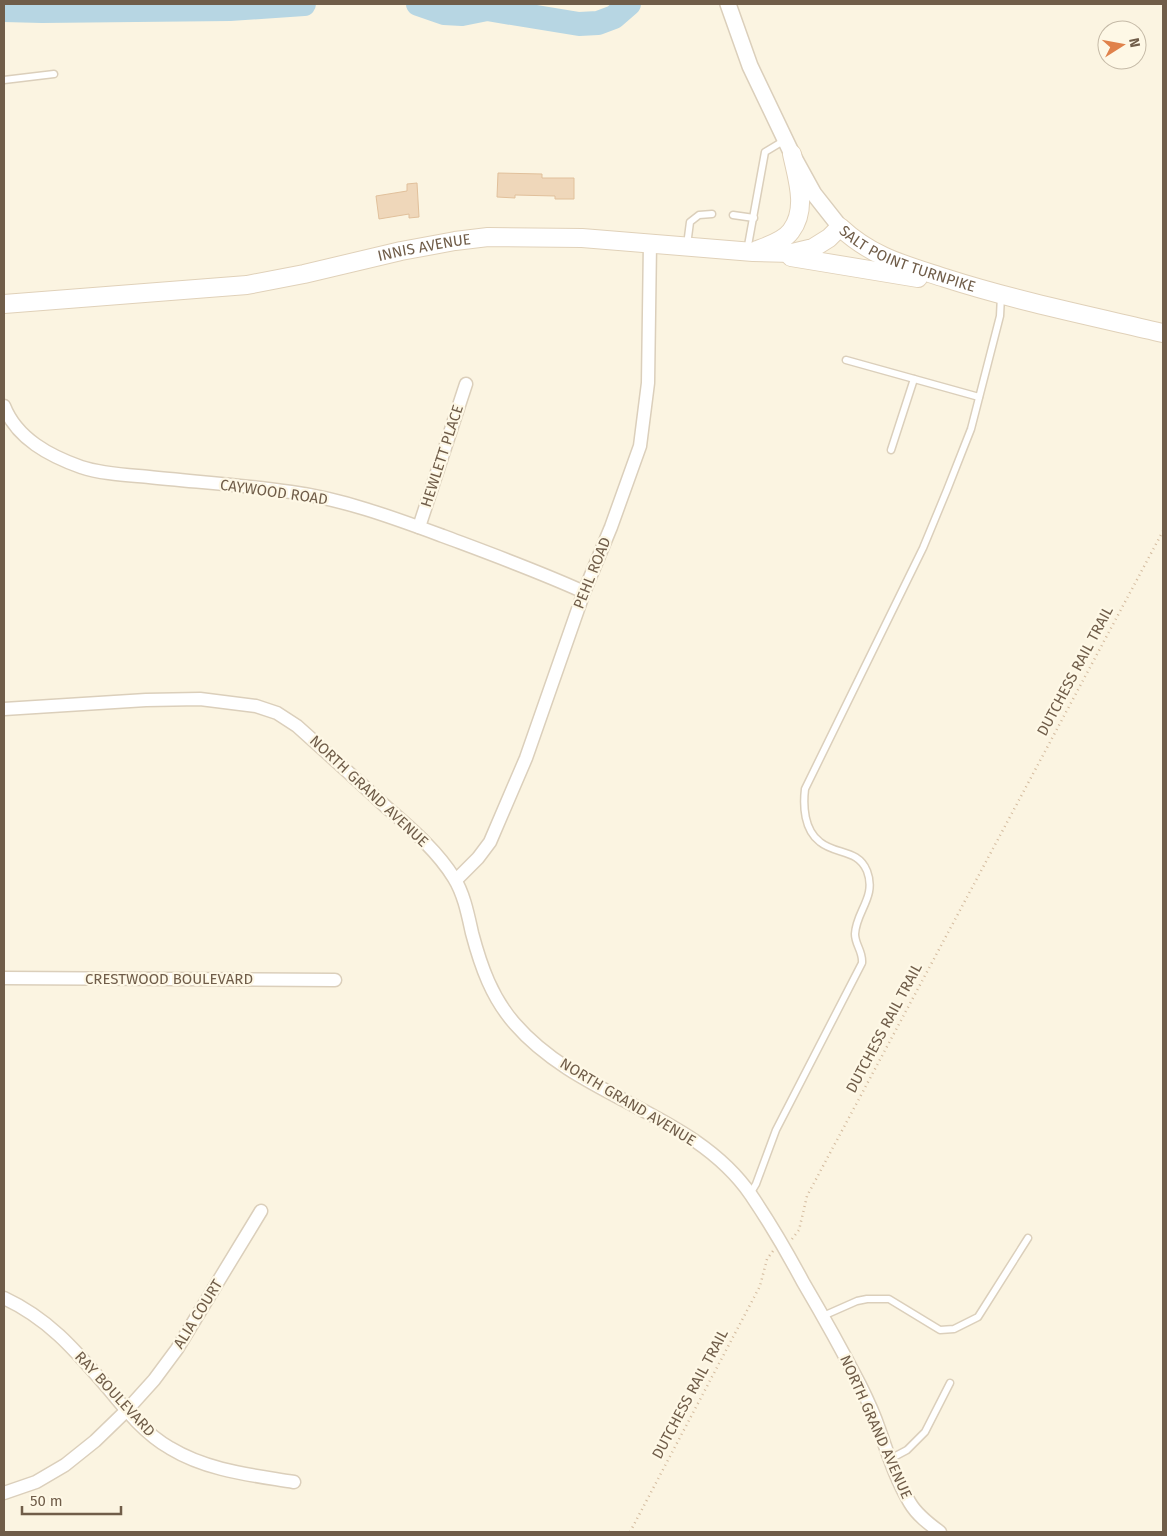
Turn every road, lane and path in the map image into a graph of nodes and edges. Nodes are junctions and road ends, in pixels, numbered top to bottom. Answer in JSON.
{"nodes":[{"id":1,"x":728,"y":4,"type":"edge"},
{"id":2,"x":54,"y":74,"type":"dead end"},
{"id":3,"x":4,"y":80,"type":"edge"},
{"id":4,"x":788,"y":147,"type":"junction"},
{"id":5,"x":712,"y":214,"type":"dead end"},
{"id":6,"x":733,"y":215,"type":"dead end"},
{"id":7,"x":754,"y":218,"type":"junction"},
{"id":8,"x":840,"y":228,"type":"junction"},
{"id":9,"x":650,"y":243,"type":"junction"},
{"id":10,"x":687,"y":246,"type":"junction"},
{"id":11,"x":750,"y":251,"type":"junction"},
{"id":12,"x":982,"y":290,"type":"junction"},
{"id":13,"x":1001,"y":295,"type":"junction"},
{"id":14,"x":4,"y":304,"type":"edge"},
{"id":15,"x":1163,"y":333,"type":"edge"},
{"id":16,"x":846,"y":360,"type":"dead end"},
{"id":17,"x":914,"y":379,"type":"junction"},
{"id":18,"x":466,"y":384,"type":"dead end"},
{"id":19,"x":980,"y":397,"type":"junction"},
{"id":20,"x":4,"y":406,"type":"edge"},
{"id":21,"x":891,"y":450,"type":"dead end"},
{"id":22,"x":419,"y":527,"type":"junction"},
{"id":23,"x":1163,"y":531,"type":"edge"},
{"id":24,"x":584,"y":592,"type":"junction"},
{"id":25,"x":4,"y":709,"type":"edge"},
{"id":26,"x":456,"y":880,"type":"junction"},
{"id":27,"x":4,"y":978,"type":"edge"},
{"id":28,"x":335,"y":980,"type":"dead end"},
{"id":29,"x":750,"y":1194,"type":"junction"},
{"id":30,"x":261,"y":1211,"type":"dead end"},
{"id":31,"x":1028,"y":1238,"type":"dead end"},
{"id":32,"x":783,"y":1245,"type":"junction"},
{"id":33,"x":4,"y":1298,"type":"edge"},
{"id":34,"x":823,"y":1316,"type":"junction"},
{"id":35,"x":950,"y":1383,"type":"dead end"},
{"id":36,"x":126,"y":1411,"type":"junction"},
{"id":37,"x":890,"y":1459,"type":"junction"},
{"id":38,"x":294,"y":1482,"type":"dead end"},
{"id":39,"x":4,"y":1493,"type":"edge"},
{"id":40,"x":630,"y":1532,"type":"edge"},
{"id":41,"x":940,"y":1532,"type":"edge"}],
"edges":[{"from":1,"to":4,"type":"street","name":"SALT POINT TURNPIKE"},
{"from":2,"to":3,"type":"lane"},
{"from":4,"to":7,"type":"lane"},
{"from":4,"to":8,"type":"street","name":"SALT POINT TURNPIKE"},
{"from":4,"to":11,"type":"main road"},
{"from":5,"to":10,"type":"lane"},
{"from":6,"to":7,"type":"lane"},
{"from":7,"to":11,"type":"lane"},
{"from":8,"to":11,"type":"main road","name":"INNIS AVENUE"},
{"from":8,"to":12,"type":"main road","name":"SALT POINT TURNPIKE"},
{"from":9,"to":10,"type":"main road","name":"INNIS AVENUE"},
{"from":9,"to":14,"type":"main road","name":"INNIS AVENUE"},
{"from":9,"to":24,"type":"street","name":"PEHL ROAD"},
{"from":10,"to":11,"type":"main road","name":"INNIS AVENUE"},
{"from":11,"to":12,"type":"main road"},
{"from":12,"to":13,"type":"main road","name":"SALT POINT TURNPIKE"},
{"from":13,"to":15,"type":"main road","name":"SALT POINT TURNPIKE"},
{"from":13,"to":19,"type":"lane"},
{"from":16,"to":17,"type":"lane"},
{"from":17,"to":19,"type":"lane"},
{"from":17,"to":21,"type":"lane"},
{"from":18,"to":22,"type":"street","name":"HEWLETT PLACE"},
{"from":19,"to":29,"type":"lane"},
{"from":20,"to":22,"type":"street","name":"CAYWOOD ROAD"},
{"from":22,"to":24,"type":"street","name":"CAYWOOD ROAD"},
{"from":23,"to":32,"type":"path","name":"DUTCHESS RAIL TRAIL"},
{"from":24,"to":26,"type":"street","name":"PEHL ROAD"},
{"from":25,"to":26,"type":"street","name":"NORTH GRAND AVENUE"},
{"from":26,"to":29,"type":"street","name":"NORTH GRAND AVENUE"},
{"from":27,"to":28,"type":"street","name":"CRESTWOOD BOULEVARD"},
{"from":29,"to":32,"type":"street","name":"NORTH GRAND AVENUE"},
{"from":30,"to":36,"type":"street","name":"ALIA COURT"},
{"from":31,"to":34,"type":"lane"},
{"from":32,"to":34,"type":"street","name":"NORTH GRAND AVENUE"},
{"from":32,"to":40,"type":"path","name":"DUTCHESS RAIL TRAIL"},
{"from":33,"to":36,"type":"street","name":"RAY BOULEVARD"},
{"from":34,"to":37,"type":"street","name":"NORTH GRAND AVENUE"},
{"from":35,"to":37,"type":"lane"},
{"from":36,"to":38,"type":"street","name":"RAY BOULEVARD"},
{"from":36,"to":39,"type":"street","name":"ALIA COURT"},
{"from":37,"to":41,"type":"street","name":"NORTH GRAND AVENUE"}]}
